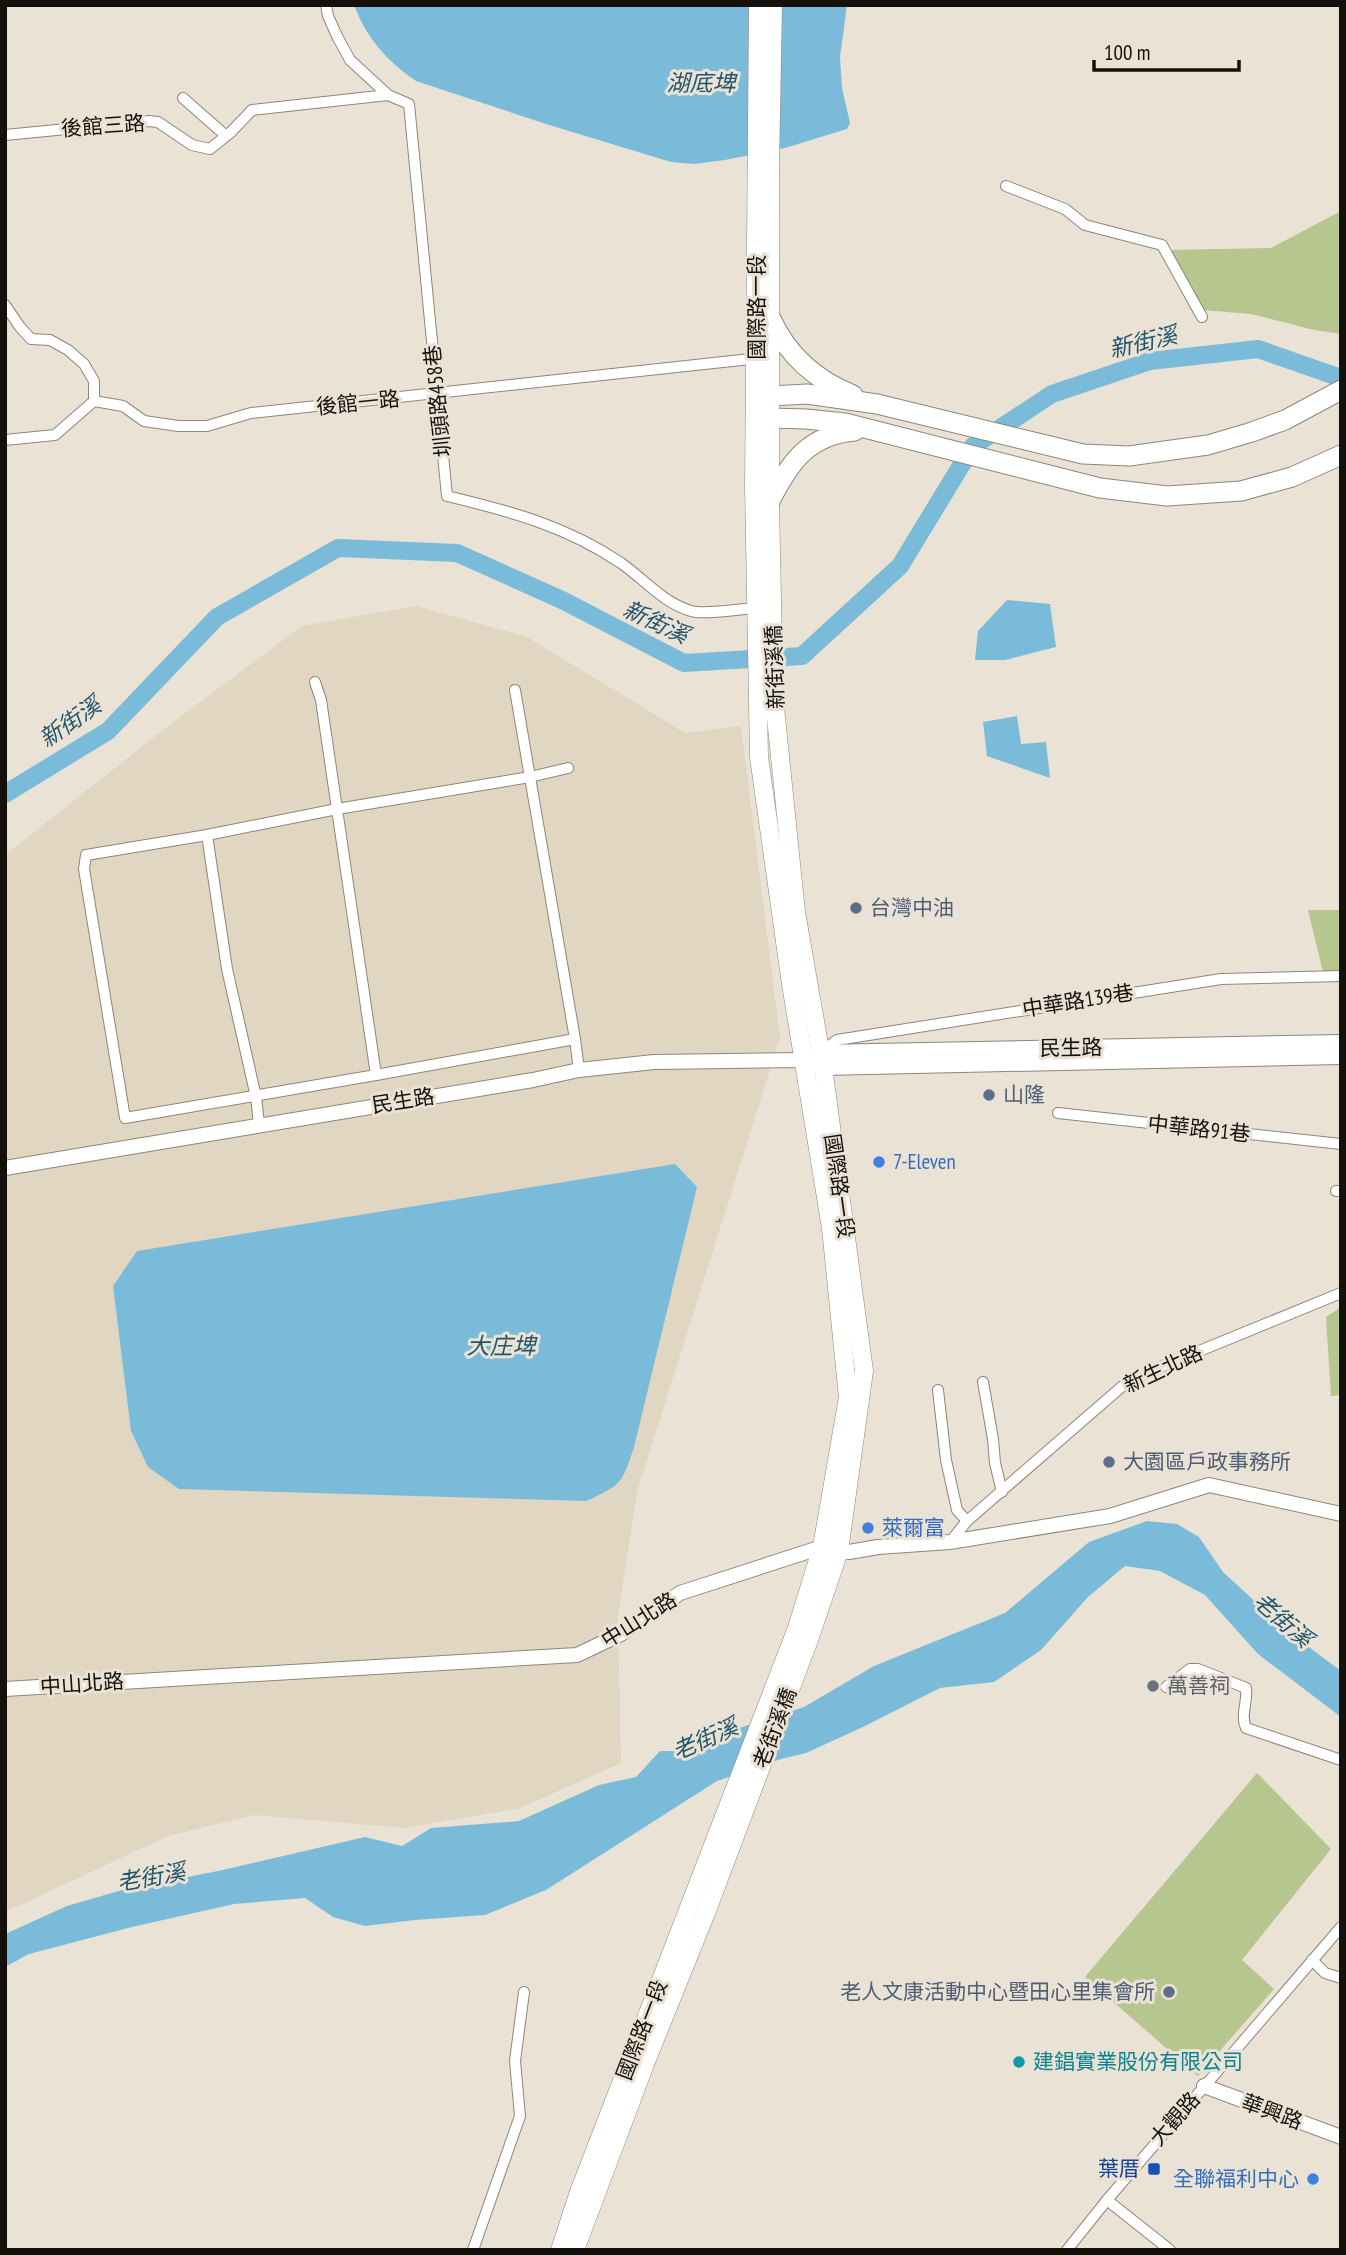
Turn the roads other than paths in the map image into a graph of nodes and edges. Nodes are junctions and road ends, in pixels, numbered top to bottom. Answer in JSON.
{"nodes":[{"id":1,"x":326,"y":5,"type":"edge"},
{"id":2,"x":758,"y":5,"type":"edge"},
{"id":3,"x":773,"y":5,"type":"edge"},
{"id":4,"x":388,"y":96,"type":"junction"},
{"id":5,"x":183,"y":98,"type":"dead end"},
{"id":6,"x":5,"y":135,"type":"edge"},
{"id":7,"x":225,"y":135,"type":"junction"},
{"id":8,"x":1006,"y":186,"type":"dead end"},
{"id":9,"x":5,"y":304,"type":"edge"},
{"id":10,"x":1202,"y":317,"type":"dead end"},
{"id":11,"x":771,"y":319,"type":"junction"},
{"id":12,"x":764,"y":358,"type":"junction"},
{"id":13,"x":1341,"y":390,"type":"edge"},
{"id":14,"x":436,"y":395,"type":"junction"},
{"id":15,"x":770,"y":396,"type":"junction"},
{"id":16,"x":94,"y":401,"type":"junction"},
{"id":17,"x":877,"y":404,"type":"junction"},
{"id":18,"x":763,"y":414,"type":"junction"},
{"id":19,"x":870,"y":429,"type":"junction"},
{"id":20,"x":5,"y":440,"type":"edge"},
{"id":21,"x":1332,"y":459,"type":"edge"},
{"id":22,"x":770,"y":501,"type":"junction"},
{"id":23,"x":764,"y":606,"type":"junction"},
{"id":24,"x":315,"y":681,"type":"dead end"},
{"id":25,"x":515,"y":690,"type":"dead end"},
{"id":26,"x":758,"y":727,"type":"joint"},
{"id":27,"x":777,"y":731,"type":"joint"},
{"id":28,"x":568,"y":768,"type":"dead end"},
{"id":29,"x":530,"y":777,"type":"junction"},
{"id":30,"x":337,"y":809,"type":"junction"},
{"id":31,"x":207,"y":835,"type":"junction"},
{"id":32,"x":1341,"y":976,"type":"edge"},
{"id":33,"x":575,"y":1040,"type":"junction"},
{"id":34,"x":1341,"y":1043,"type":"edge"},
{"id":35,"x":1341,"y":1056,"type":"edge"},
{"id":36,"x":816,"y":1060,"type":"junction"},
{"id":37,"x":579,"y":1070,"type":"junction"},
{"id":38,"x":376,"y":1075,"type":"junction"},
{"id":39,"x":256,"y":1097,"type":"junction"},
{"id":40,"x":1058,"y":1113,"type":"dead end"},
{"id":41,"x":259,"y":1124,"type":"junction"},
{"id":42,"x":1341,"y":1144,"type":"edge"},
{"id":43,"x":5,"y":1168,"type":"edge"},
{"id":44,"x":1341,"y":1293,"type":"edge"},
{"id":45,"x":983,"y":1382,"type":"dead end"},
{"id":46,"x":938,"y":1390,"type":"dead end"},
{"id":47,"x":1002,"y":1492,"type":"junction"},
{"id":48,"x":1341,"y":1514,"type":"edge"},
{"id":49,"x":967,"y":1521,"type":"junction"},
{"id":50,"x":950,"y":1542,"type":"junction"},
{"id":51,"x":830,"y":1549,"type":"junction"},
{"id":52,"x":804,"y":1632,"type":"joint"},
{"id":53,"x":1166,"y":1687,"type":"dead end"},
{"id":54,"x":5,"y":1689,"type":"edge"},
{"id":55,"x":1341,"y":1760,"type":"edge"},
{"id":56,"x":734,"y":1815,"type":"junction"},
{"id":57,"x":1341,"y":1927,"type":"edge"},
{"id":58,"x":1312,"y":1960,"type":"junction"},
{"id":59,"x":1341,"y":1978,"type":"edge"},
{"id":60,"x":524,"y":1992,"type":"dead end"},
{"id":61,"x":1204,"y":2086,"type":"junction"},
{"id":62,"x":1341,"y":2137,"type":"edge"},
{"id":63,"x":1107,"y":2200,"type":"junction"},
{"id":64,"x":473,"y":2250,"type":"edge"},
{"id":65,"x":560,"y":2250,"type":"edge"},
{"id":66,"x":575,"y":2250,"type":"edge"},
{"id":67,"x":1067,"y":2250,"type":"edge"},
{"id":68,"x":1170,"y":2250,"type":"edge"}],
"edges":[{"from":1,"to":4,"type":"street","name":"圳頭路458巷"},
{"from":2,"to":12,"type":"main road","name":"國際路一段"},
{"from":3,"to":11,"type":"main road","name":"國際路一段"},
{"from":4,"to":7,"type":"street","name":"後館三路"},
{"from":4,"to":14,"type":"street","name":"圳頭路458巷"},
{"from":5,"to":7,"type":"street"},
{"from":6,"to":7,"type":"street","name":"後館三路"},
{"from":8,"to":10,"type":"street"},
{"from":9,"to":16,"type":"street"},
{"from":11,"to":12,"type":"main road","name":"國際路一段"},
{"from":11,"to":17,"type":"highway"},
{"from":12,"to":14,"type":"street","name":"後館一路"},
{"from":12,"to":15,"type":"main road","name":"國際路一段"},
{"from":12,"to":18,"type":"main road","name":"國際路一段"},
{"from":13,"to":17,"type":"highway"},
{"from":14,"to":16,"type":"street","name":"後館一路"},
{"from":14,"to":23,"type":"street","name":"圳頭路458巷"},
{"from":15,"to":17,"type":"highway"},
{"from":15,"to":18,"type":"main road"},
{"from":16,"to":20,"type":"street"},
{"from":18,"to":19,"type":"highway"},
{"from":18,"to":22,"type":"main road","name":"國際路一段"},
{"from":18,"to":23,"type":"main road","name":"國際路一段"},
{"from":19,"to":21,"type":"highway"},
{"from":19,"to":22,"type":"highway"},
{"from":22,"to":23,"type":"main road","name":"國際路一段"},
{"from":23,"to":26,"type":"main road","name":"新街溪橋"},
{"from":23,"to":27,"type":"main road","name":"新街溪橋"},
{"from":24,"to":30,"type":"street"},
{"from":25,"to":29,"type":"street"},
{"from":26,"to":36,"type":"main road","name":"國際路一段"},
{"from":27,"to":36,"type":"main road","name":"國際路一段"},
{"from":28,"to":29,"type":"street"},
{"from":29,"to":30,"type":"street"},
{"from":29,"to":33,"type":"street"},
{"from":30,"to":31,"type":"street"},
{"from":30,"to":38,"type":"street"},
{"from":31,"to":39,"type":"street"},
{"from":31,"to":39,"type":"street"},
{"from":32,"to":36,"type":"street","name":"中華路139巷"},
{"from":33,"to":37,"type":"street"},
{"from":33,"to":38,"type":"street"},
{"from":34,"to":36,"type":"main road","name":"民生路"},
{"from":35,"to":36,"type":"main road","name":"民生路"},
{"from":36,"to":37,"type":"street","name":"民生路"},
{"from":36,"to":51,"type":"main road","name":"國際路一段"},
{"from":37,"to":41,"type":"street","name":"民生路"},
{"from":38,"to":39,"type":"street"},
{"from":39,"to":41,"type":"street"},
{"from":40,"to":42,"type":"street","name":"中華路91巷"},
{"from":41,"to":43,"type":"street","name":"民生路"},
{"from":44,"to":47,"type":"street","name":"新生北路"},
{"from":45,"to":47,"type":"street"},
{"from":46,"to":49,"type":"street"},
{"from":47,"to":49,"type":"street","name":"新生北路"},
{"from":48,"to":50,"type":"street","name":"中山北路"},
{"from":49,"to":50,"type":"street","name":"新生北路"},
{"from":50,"to":51,"type":"street","name":"中山北路"},
{"from":51,"to":52,"type":"main road","name":"國際路一段"},
{"from":51,"to":54,"type":"street","name":"中山北路"},
{"from":52,"to":56,"type":"main road","name":"老街溪橋"},
{"from":53,"to":55,"type":"street"},
{"from":56,"to":65,"type":"main road","name":"國際路一段"},
{"from":56,"to":66,"type":"main road","name":"國際路一段"},
{"from":57,"to":58,"type":"street","name":"大觀路"},
{"from":58,"to":59,"type":"street"},
{"from":58,"to":61,"type":"street","name":"大觀路"},
{"from":60,"to":64,"type":"street"},
{"from":61,"to":62,"type":"street","name":"華興路"},
{"from":61,"to":63,"type":"street","name":"大觀路"},
{"from":63,"to":67,"type":"street","name":"大觀路"},
{"from":63,"to":68,"type":"street"}]}
